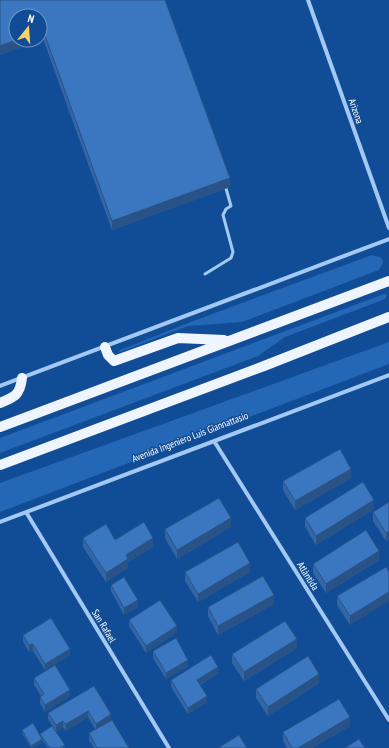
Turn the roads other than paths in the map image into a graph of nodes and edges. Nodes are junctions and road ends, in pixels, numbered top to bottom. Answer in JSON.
{"nodes":[{"id":1,"x":308,"y":0,"type":"edge"},
{"id":2,"x":223,"y":180,"type":"edge"},
{"id":3,"x":389,"y":228,"type":"edge"},
{"id":4,"x":389,"y":239,"type":"edge"},
{"id":5,"x":205,"y":274,"type":"dead end"},
{"id":6,"x":389,"y":281,"type":"edge"},
{"id":7,"x":389,"y":317,"type":"edge"},
{"id":8,"x":228,"y":341,"type":"junction"},
{"id":9,"x":105,"y":347,"type":"junction"},
{"id":10,"x":389,"y":374,"type":"edge"},
{"id":11,"x":22,"y":378,"type":"junction"},
{"id":12,"x":0,"y":386,"type":"edge"},
{"id":13,"x":0,"y":403,"type":"edge"},
{"id":14,"x":0,"y":427,"type":"edge"},
{"id":15,"x":214,"y":441,"type":"junction"},
{"id":16,"x":0,"y":465,"type":"edge"},
{"id":17,"x":26,"y":512,"type":"junction"},
{"id":18,"x":0,"y":522,"type":"edge"},
{"id":19,"x":389,"y":720,"type":"edge"},
{"id":20,"x":169,"y":748,"type":"edge"}],
"edges":[{"from":1,"to":3,"type":"street","name":"Arizona"},
{"from":2,"to":5,"type":"lane"},
{"from":4,"to":9,"type":"street"},
{"from":6,"to":8,"type":"main road"},
{"from":7,"to":16,"type":"main road"},
{"from":8,"to":9,"type":"main road"},
{"from":8,"to":14,"type":"main road"},
{"from":9,"to":11,"type":"street"},
{"from":10,"to":15,"type":"street","name":"Avenida Ingeniero Luis Giannattasio"},
{"from":11,"to":12,"type":"street"},
{"from":11,"to":13,"type":"main road"},
{"from":15,"to":17,"type":"street","name":"Avenida Ingeniero Luis Giannattasio"},
{"from":15,"to":19,"type":"street","name":"Atlántida"},
{"from":17,"to":18,"type":"street","name":"Avenida Ingeniero Luis Giannattasio"},
{"from":17,"to":20,"type":"street","name":"San Rafael"}]}
